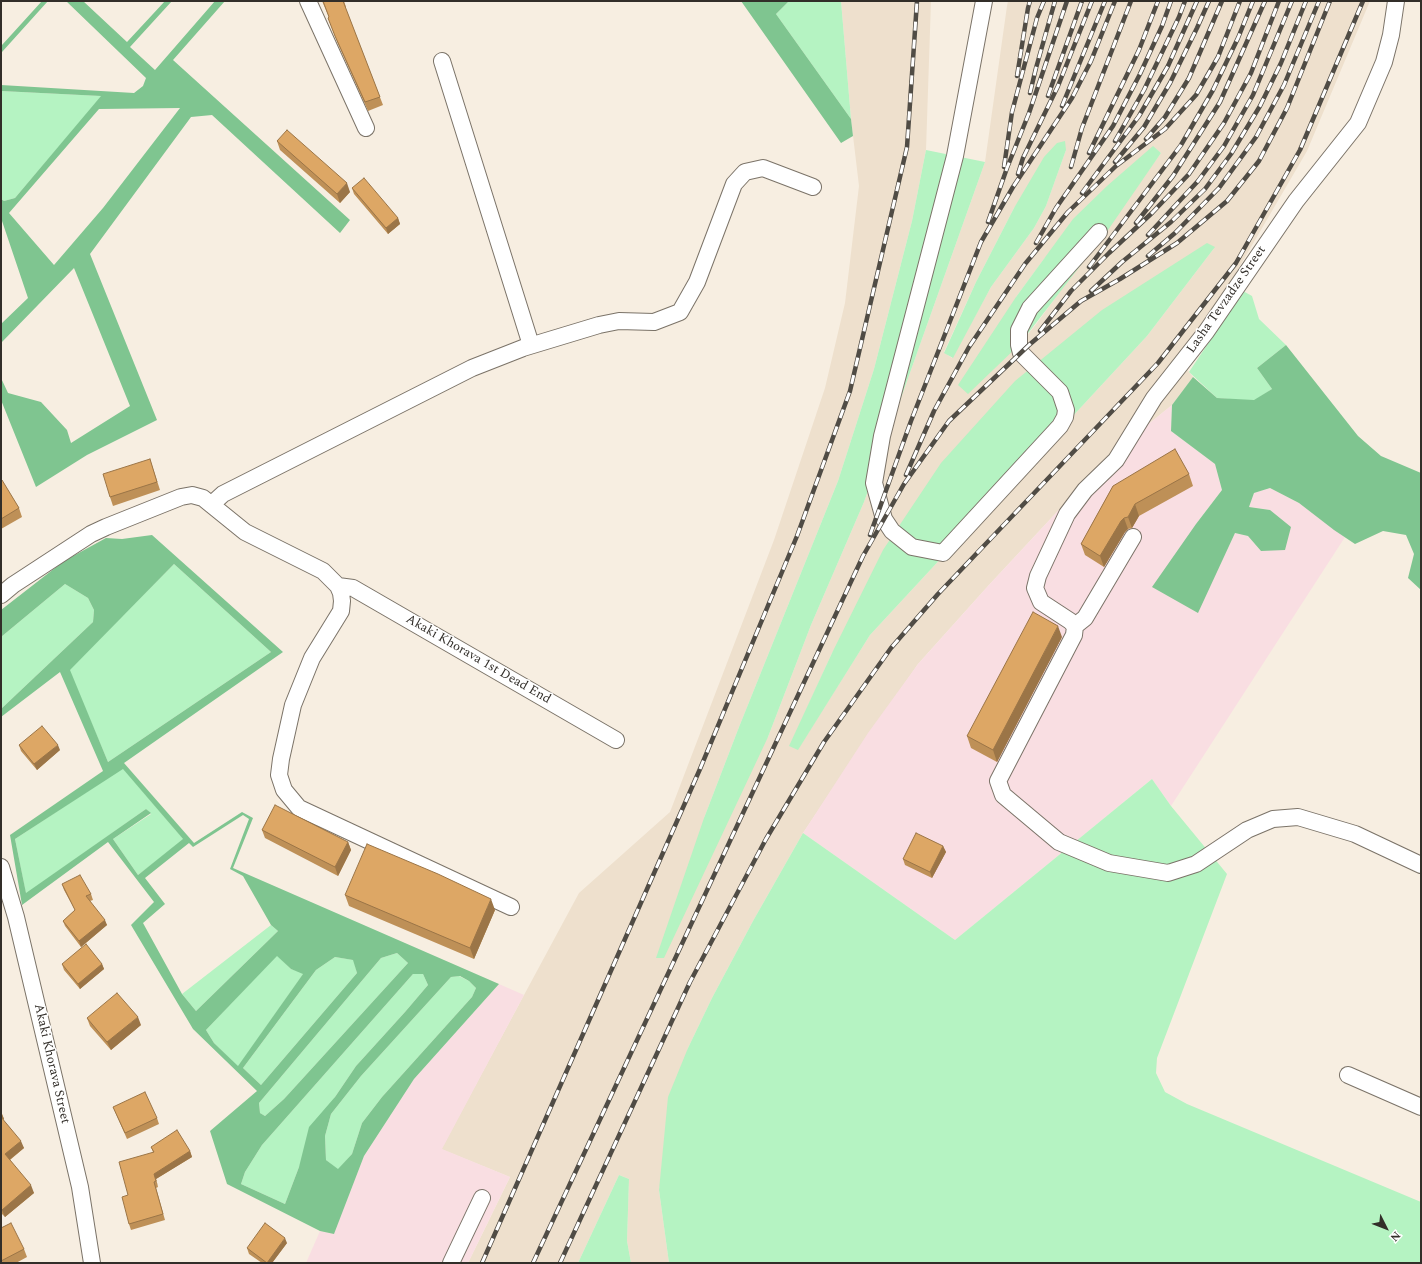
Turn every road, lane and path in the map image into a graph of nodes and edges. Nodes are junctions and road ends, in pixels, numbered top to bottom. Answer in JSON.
{"nodes":[{"id":1,"x":308,"y":1,"type":"edge"},
{"id":2,"x":984,"y":1,"type":"edge"},
{"id":3,"x":1396,"y":1,"type":"edge"},
{"id":4,"x":442,"y":61,"type":"dead end"},
{"id":5,"x":366,"y":128,"type":"dead end"},
{"id":6,"x":813,"y":187,"type":"dead end"},
{"id":7,"x":1099,"y":232,"type":"dead end"},
{"id":8,"x":531,"y":345,"type":"junction"},
{"id":9,"x":212,"y":504,"type":"junction"},
{"id":10,"x":1134,"y":537,"type":"dead end"},
{"id":11,"x":338,"y":586,"type":"junction"},
{"id":12,"x":1,"y":595,"type":"edge"},
{"id":13,"x":1075,"y":626,"type":"junction"},
{"id":14,"x":616,"y":740,"type":"dead end"},
{"id":15,"x":1421,"y":865,"type":"edge"},
{"id":16,"x":1,"y":867,"type":"edge"},
{"id":17,"x":511,"y":907,"type":"dead end"},
{"id":18,"x":1348,"y":1074,"type":"dead end"},
{"id":19,"x":1421,"y":1107,"type":"edge"},
{"id":20,"x":482,"y":1198,"type":"dead end"},
{"id":21,"x":92,"y":1263,"type":"edge"},
{"id":22,"x":451,"y":1263,"type":"edge"}],
"edges":[{"from":1,"to":5,"type":"street"},
{"from":2,"to":7,"type":"street"},
{"from":3,"to":13,"type":"street","name":"Lasha Tevzadze Street"},
{"from":4,"to":8,"type":"street"},
{"from":6,"to":8,"type":"street"},
{"from":8,"to":9,"type":"street"},
{"from":9,"to":11,"type":"street"},
{"from":9,"to":12,"type":"street"},
{"from":10,"to":13,"type":"street"},
{"from":11,"to":14,"type":"street","name":"Akaki Khorava 1st Dead End"},
{"from":11,"to":17,"type":"street"},
{"from":13,"to":15,"type":"street"},
{"from":16,"to":21,"type":"street","name":"Akaki Khorava Street"},
{"from":18,"to":19,"type":"street"},
{"from":20,"to":22,"type":"street"}]}
